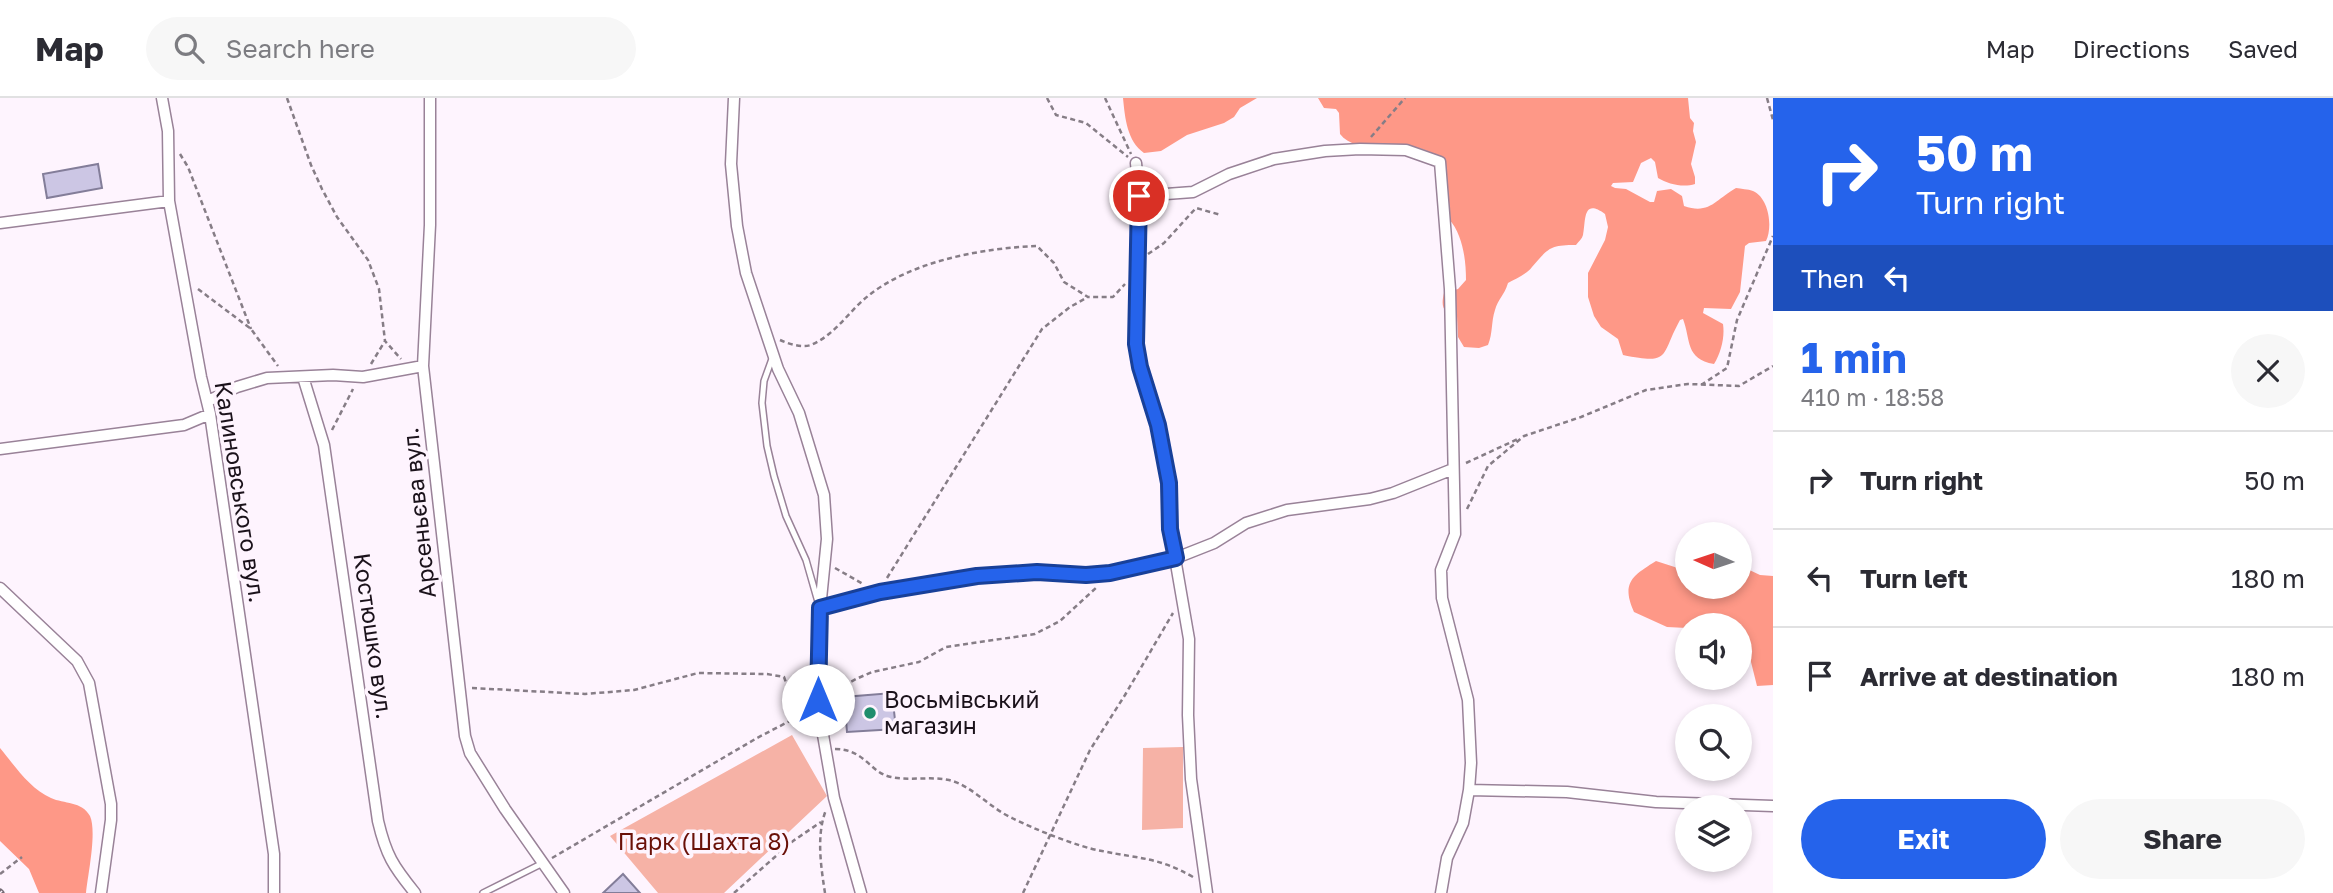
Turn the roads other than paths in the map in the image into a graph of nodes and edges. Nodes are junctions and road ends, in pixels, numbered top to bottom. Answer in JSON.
{"nodes":[{"id":1,"x":162,"y":98,"type":"edge"},
{"id":2,"x":430,"y":98,"type":"edge"},
{"id":3,"x":734,"y":98,"type":"edge"},
{"id":4,"x":1136,"y":163,"type":"road end"},
{"id":5,"x":1139,"y":196,"type":"junction"},
{"id":6,"x":169,"y":201,"type":"junction"},
{"id":7,"x":0,"y":223,"type":"edge"},
{"id":8,"x":773,"y":356,"type":"junction"},
{"id":9,"x":423,"y":366,"type":"junction"},
{"id":10,"x":303,"y":377,"type":"junction"},
{"id":11,"x":208,"y":401,"type":"junction"},
{"id":12,"x":210,"y":414,"type":"junction"},
{"id":13,"x":0,"y":449,"type":"edge"},
{"id":14,"x":1453,"y":469,"type":"junction"},
{"id":15,"x":1176,"y":558,"type":"junction"},
{"id":16,"x":0,"y":588,"type":"edge"},
{"id":17,"x":820,"y":608,"type":"junction"},
{"id":18,"x":1469,"y":790,"type":"junction"},
{"id":19,"x":1773,"y":806,"type":"edge"},
{"id":20,"x":543,"y":863,"type":"junction"},
{"id":21,"x":1206,"y":889,"type":"edge"},
{"id":22,"x":101,"y":893,"type":"edge"},
{"id":23,"x":274,"y":893,"type":"edge"},
{"id":24,"x":415,"y":893,"type":"edge"},
{"id":25,"x":483,"y":893,"type":"edge"},
{"id":26,"x":564,"y":893,"type":"edge"},
{"id":27,"x":861,"y":893,"type":"edge"},
{"id":28,"x":1441,"y":893,"type":"edge"}],
"edges":[{"from":1,"to":6,"type":"street","name":"Калиновського вул."},
{"from":2,"to":9,"type":"street","name":"Арсеньєва вул."},
{"from":3,"to":8,"type":"street"},
{"from":4,"to":5,"type":"street"},
{"from":5,"to":14,"type":"street"},
{"from":5,"to":15,"type":"street"},
{"from":6,"to":7,"type":"street"},
{"from":6,"to":11,"type":"street","name":"Калиновського вул."},
{"from":8,"to":17,"type":"street"},
{"from":8,"to":17,"type":"lane"},
{"from":9,"to":10,"type":"street"},
{"from":9,"to":20,"type":"street","name":"Арсеньєва вул."},
{"from":10,"to":11,"type":"street"},
{"from":10,"to":24,"type":"street","name":"Костюшко вул."},
{"from":11,"to":12,"type":"street","name":"Калиновського вул."},
{"from":12,"to":13,"type":"street"},
{"from":12,"to":23,"type":"street","name":"Калиновського вул."},
{"from":14,"to":15,"type":"street"},
{"from":14,"to":18,"type":"street"},
{"from":15,"to":17,"type":"street"},
{"from":15,"to":21,"type":"street"},
{"from":16,"to":22,"type":"street"},
{"from":17,"to":27,"type":"street"},
{"from":18,"to":19,"type":"street"},
{"from":18,"to":28,"type":"street"},
{"from":20,"to":25,"type":"lane"},
{"from":20,"to":26,"type":"street","name":"Арсеньєва вул."}]}
